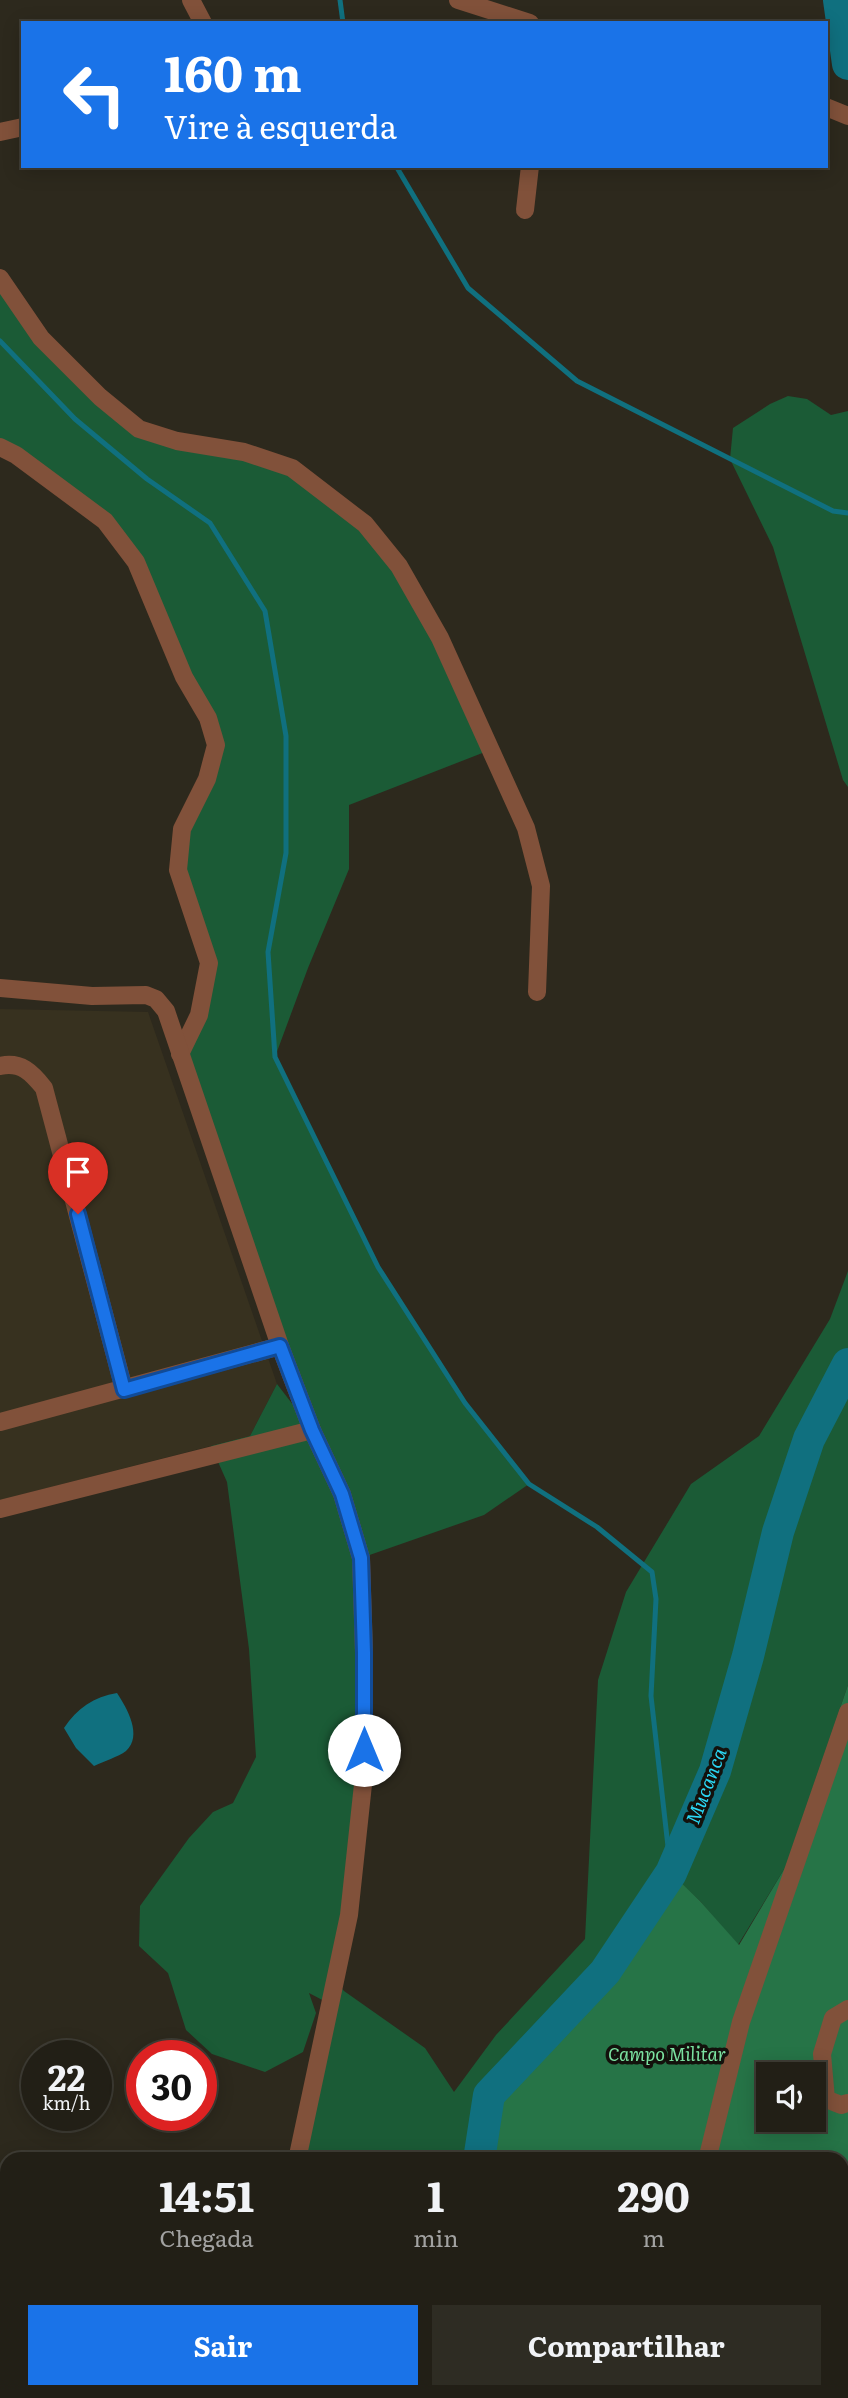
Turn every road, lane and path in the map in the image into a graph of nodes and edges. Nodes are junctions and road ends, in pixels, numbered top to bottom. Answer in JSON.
{"nodes":[{"id":1,"x":191,"y":0,"type":"edge"},
{"id":2,"x":458,"y":0,"type":"edge"},
{"id":3,"x":202,"y":21,"type":"edge"},
{"id":4,"x":524,"y":21,"type":"edge"},
{"id":5,"x":828,"y":108,"type":"edge"},
{"id":6,"x":848,"y":116,"type":"edge"},
{"id":7,"x":21,"y":127,"type":"edge"},
{"id":8,"x":0,"y":132,"type":"edge"},
{"id":9,"x":530,"y":168,"type":"edge"},
{"id":10,"x":525,"y":210,"type":"dead end"},
{"id":11,"x":0,"y":278,"type":"edge"},
{"id":12,"x":0,"y":447,"type":"edge"},
{"id":13,"x":0,"y":988,"type":"edge"},
{"id":14,"x":537,"y":992,"type":"dead end"},
{"id":15,"x":180,"y":1054,"type":"junction"},
{"id":16,"x":0,"y":1066,"type":"edge"},
{"id":17,"x":280,"y":1346,"type":"junction"},
{"id":18,"x":124,"y":1390,"type":"junction"},
{"id":19,"x":0,"y":1422,"type":"edge"},
{"id":20,"x":312,"y":1430,"type":"junction"},
{"id":21,"x":0,"y":1509,"type":"edge"},
{"id":22,"x":848,"y":1712,"type":"edge"},
{"id":23,"x":848,"y":2009,"type":"edge"},
{"id":24,"x":848,"y":2103,"type":"edge"},
{"id":25,"x":299,"y":2152,"type":"edge"},
{"id":26,"x":709,"y":2152,"type":"edge"}],
"edges":[{"from":1,"to":3,"type":"street"},
{"from":2,"to":4,"type":"street"},
{"from":5,"to":6,"type":"street"},
{"from":7,"to":8,"type":"street"},
{"from":9,"to":10,"type":"street"},
{"from":11,"to":14,"type":"street"},
{"from":12,"to":15,"type":"street"},
{"from":13,"to":15,"type":"street"},
{"from":15,"to":17,"type":"street"},
{"from":16,"to":18,"type":"street"},
{"from":17,"to":18,"type":"street"},
{"from":17,"to":20,"type":"street"},
{"from":18,"to":19,"type":"street"},
{"from":20,"to":21,"type":"street"},
{"from":20,"to":25,"type":"street"},
{"from":22,"to":26,"type":"street"},
{"from":23,"to":24,"type":"street"}]}
